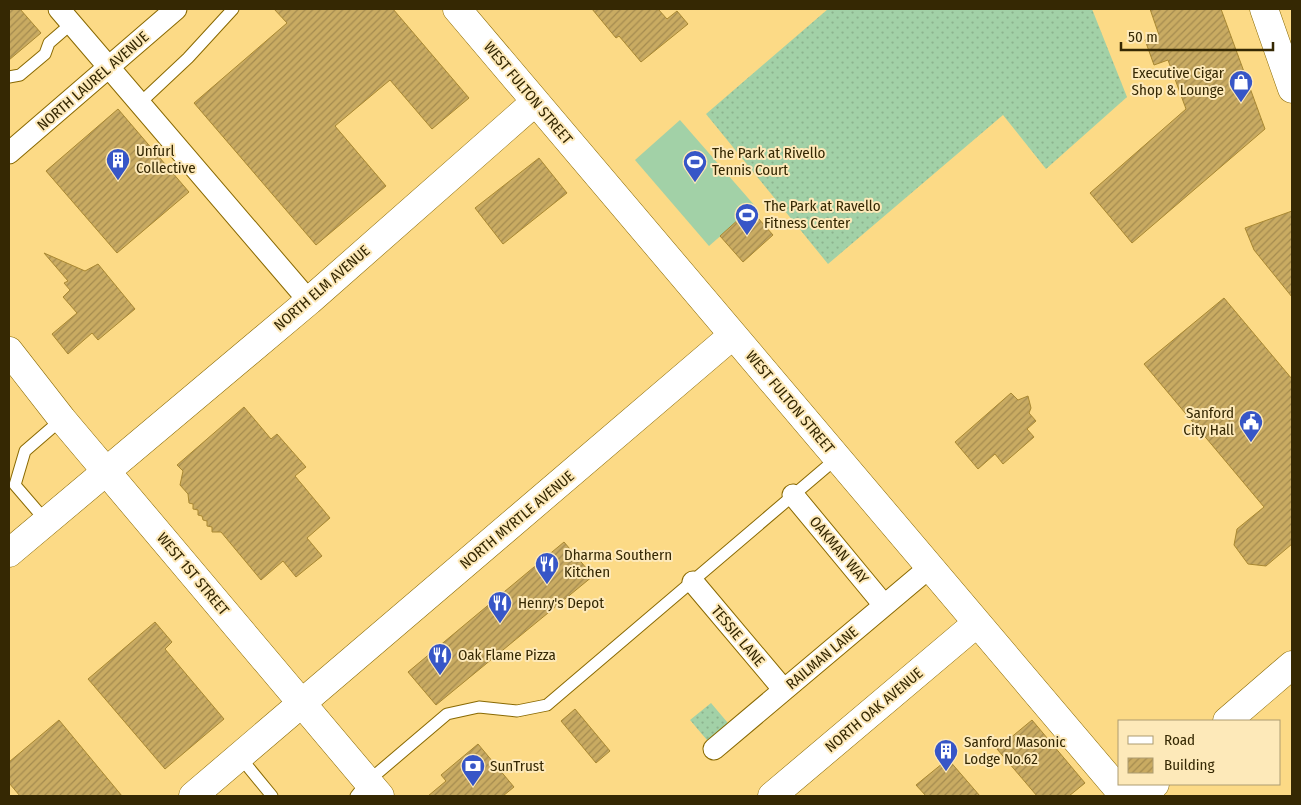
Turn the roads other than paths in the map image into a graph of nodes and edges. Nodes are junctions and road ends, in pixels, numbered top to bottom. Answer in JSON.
{"nodes":[{"id":1,"x":176,"y":9,"type":"edge"},
{"id":2,"x":233,"y":9,"type":"edge"},
{"id":3,"x":456,"y":9,"type":"edge"},
{"id":4,"x":1264,"y":9,"type":"edge"},
{"id":5,"x":65,"y":16,"type":"edge"},
{"id":6,"x":109,"y":68,"type":"junction"},
{"id":7,"x":9,"y":77,"type":"edge"},
{"id":8,"x":1292,"y":88,"type":"edge"},
{"id":9,"x":535,"y":102,"type":"junction"},
{"id":10,"x":139,"y":104,"type":"junction"},
{"id":11,"x":9,"y":153,"type":"edge"},
{"id":12,"x":308,"y":301,"type":"junction"},
{"id":13,"x":733,"y":335,"type":"junction"},
{"id":14,"x":9,"y":351,"type":"edge"},
{"id":15,"x":62,"y":419,"type":"junction"},
{"id":16,"x":837,"y":458,"type":"junction"},
{"id":17,"x":106,"y":470,"type":"junction"},
{"id":18,"x":794,"y":495,"type":"junction"},
{"id":19,"x":46,"y":521,"type":"junction"},
{"id":20,"x":9,"y":553,"type":"edge"},
{"id":21,"x":930,"y":567,"type":"junction"},
{"id":22,"x":693,"y":582,"type":"junction"},
{"id":23,"x":884,"y":605,"type":"junction"},
{"id":24,"x":977,"y":623,"type":"junction"},
{"id":25,"x":1292,"y":665,"type":"edge"},
{"id":26,"x":784,"y":690,"type":"junction"},
{"id":27,"x":301,"y":704,"type":"junction"},
{"id":28,"x":1228,"y":720,"type":"edge"},
{"id":29,"x":714,"y":749,"type":"dead end"},
{"id":30,"x":240,"y":756,"type":"junction"},
{"id":31,"x":1154,"y":785,"type":"edge"},
{"id":32,"x":368,"y":791,"type":"edge"},
{"id":33,"x":193,"y":796,"type":"edge"},
{"id":34,"x":272,"y":796,"type":"edge"},
{"id":35,"x":772,"y":796,"type":"edge"},
{"id":36,"x":1124,"y":796,"type":"edge"},
{"id":37,"x":1140,"y":796,"type":"edge"}],
"edges":[{"from":1,"to":6,"type":"street","name":"NORTH LAUREL AVENUE"},
{"from":2,"to":10,"type":"lane"},
{"from":3,"to":9,"type":"street","name":"WEST FULTON STREET"},
{"from":4,"to":8,"type":"street"},
{"from":5,"to":6,"type":"street"},
{"from":5,"to":7,"type":"lane"},
{"from":6,"to":10,"type":"street"},
{"from":6,"to":11,"type":"street","name":"NORTH LAUREL AVENUE"},
{"from":9,"to":12,"type":"street","name":"NORTH ELM AVENUE"},
{"from":9,"to":13,"type":"street","name":"WEST FULTON STREET"},
{"from":10,"to":12,"type":"street"},
{"from":12,"to":17,"type":"street","name":"NORTH ELM AVENUE"},
{"from":13,"to":16,"type":"street","name":"WEST FULTON STREET"},
{"from":13,"to":27,"type":"street","name":"NORTH MYRTLE AVENUE"},
{"from":14,"to":15,"type":"street","name":"WEST 1ST STREET"},
{"from":15,"to":17,"type":"street","name":"WEST 1ST STREET"},
{"from":15,"to":19,"type":"lane"},
{"from":16,"to":18,"type":"lane"},
{"from":16,"to":21,"type":"street","name":"WEST FULTON STREET"},
{"from":17,"to":19,"type":"street","name":"NORTH ELM AVENUE"},
{"from":17,"to":27,"type":"street","name":"WEST 1ST STREET"},
{"from":18,"to":22,"type":"lane"},
{"from":18,"to":23,"type":"street","name":"OAKMAN WAY"},
{"from":19,"to":20,"type":"street","name":"NORTH ELM AVENUE"},
{"from":21,"to":23,"type":"street","name":"RAILMAN LANE"},
{"from":21,"to":24,"type":"street","name":"WEST FULTON STREET"},
{"from":22,"to":26,"type":"street","name":"TESSIE LANE"},
{"from":22,"to":32,"type":"lane"},
{"from":23,"to":26,"type":"street","name":"RAILMAN LANE"},
{"from":24,"to":35,"type":"street","name":"NORTH OAK AVENUE"},
{"from":24,"to":36,"type":"street","name":"WEST FULTON STREET"},
{"from":25,"to":28,"type":"street"},
{"from":26,"to":29,"type":"street","name":"RAILMAN LANE"},
{"from":27,"to":30,"type":"street","name":"NORTH MYRTLE AVENUE"},
{"from":27,"to":32,"type":"street","name":"WEST 1ST STREET"},
{"from":30,"to":33,"type":"street","name":"NORTH MYRTLE AVENUE"},
{"from":30,"to":34,"type":"lane"},
{"from":31,"to":37,"type":"street"}]}
